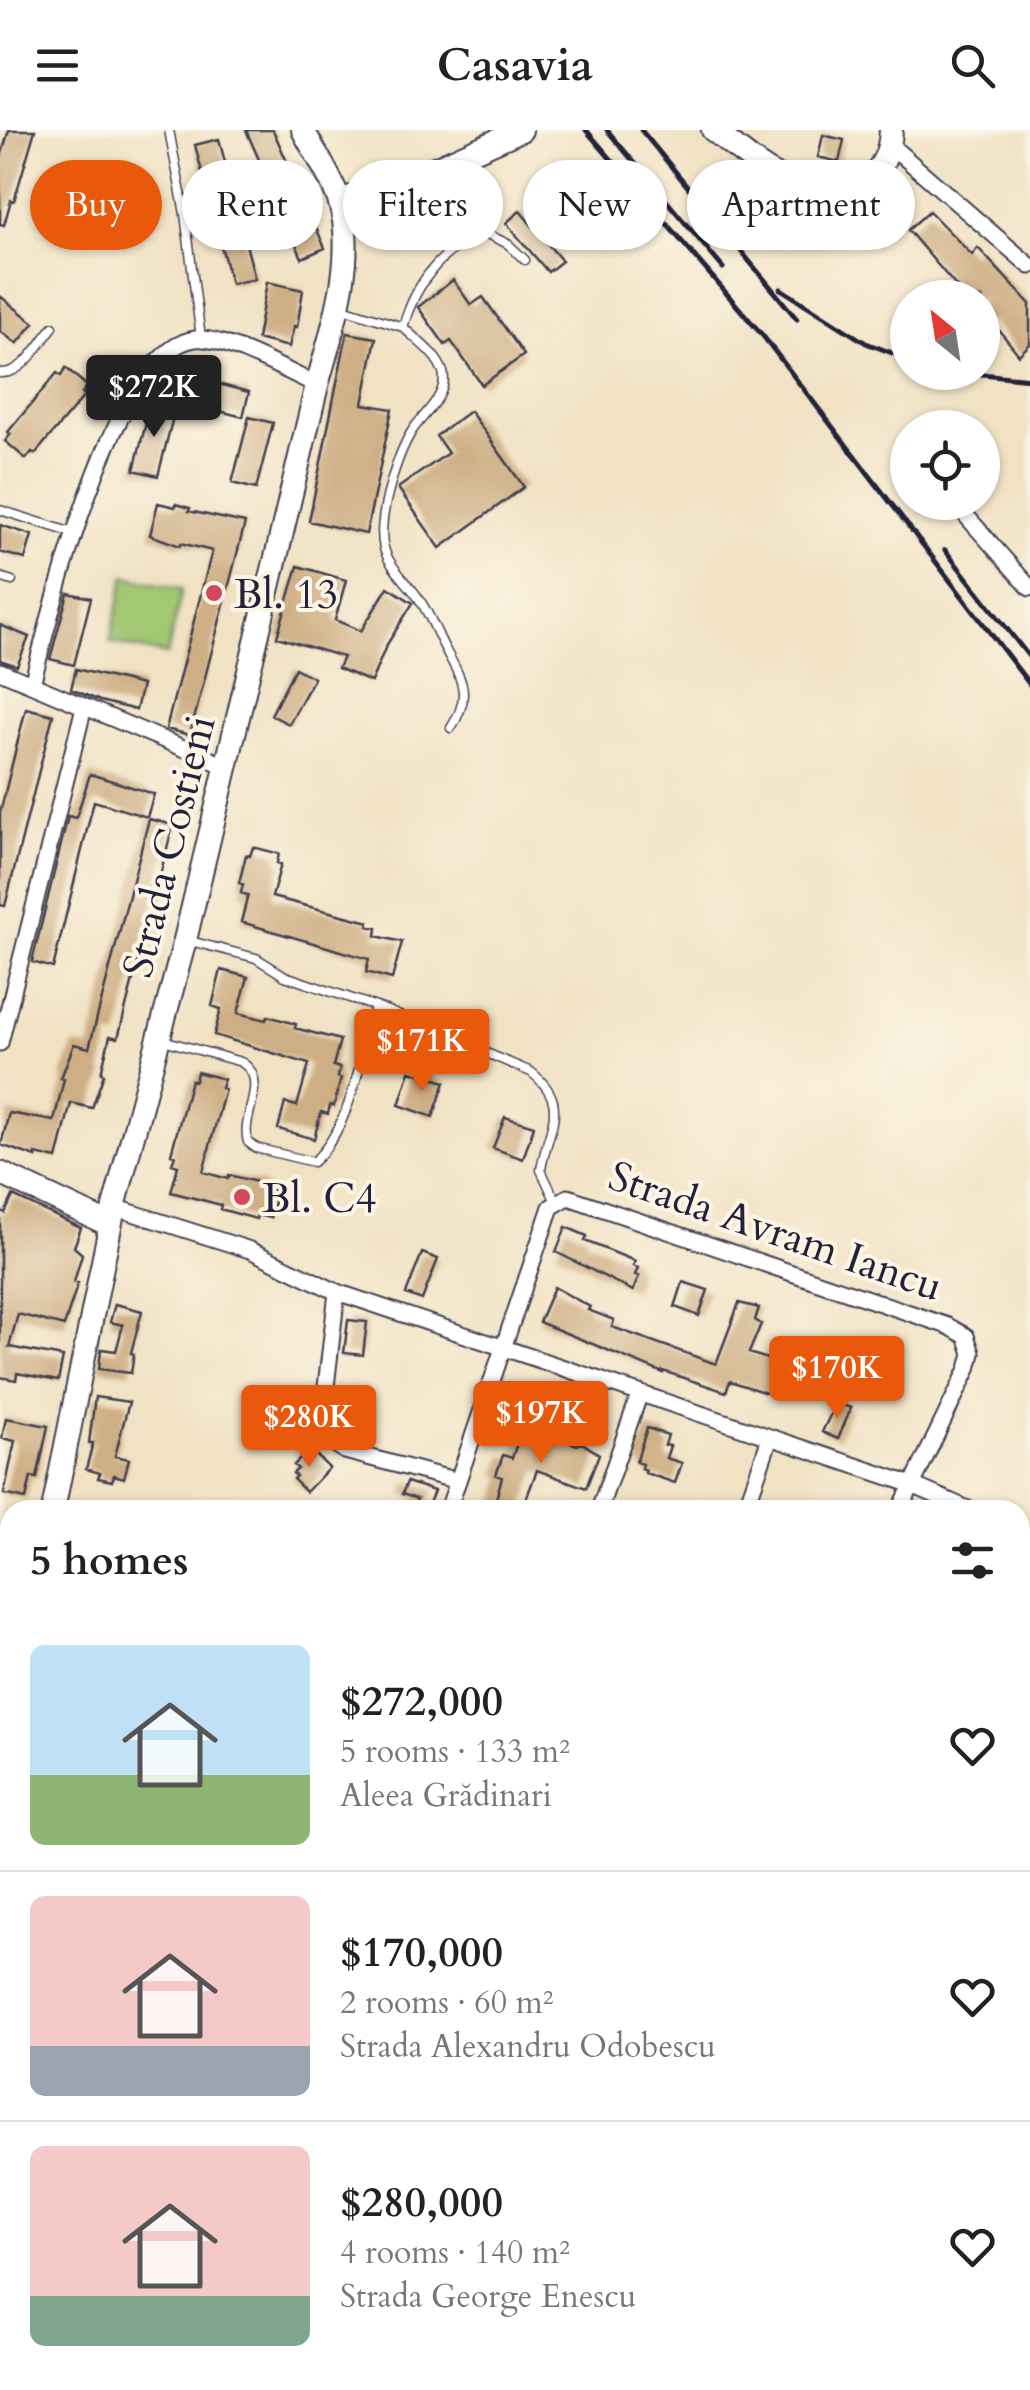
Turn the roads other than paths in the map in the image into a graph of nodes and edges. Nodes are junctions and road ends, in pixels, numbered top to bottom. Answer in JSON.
{"nodes":[{"id":1,"x":169,"y":130,"type":"edge"},
{"id":2,"x":303,"y":130,"type":"edge"},
{"id":3,"x":522,"y":130,"type":"edge"},
{"id":4,"x":713,"y":130,"type":"edge"},
{"id":5,"x":891,"y":138,"type":"edge"},
{"id":6,"x":339,"y":200,"type":"junction"},
{"id":7,"x":525,"y":260,"type":"dead end"},
{"id":8,"x":1030,"y":266,"type":"edge"},
{"id":9,"x":339,"y":306,"type":"junction"},
{"id":10,"x":53,"y":327,"type":"dead end"},
{"id":11,"x":402,"y":327,"type":"junction"},
{"id":12,"x":201,"y":338,"type":"junction"},
{"id":13,"x":0,"y":374,"type":"edge"},
{"id":14,"x":317,"y":385,"type":"junction"},
{"id":15,"x":0,"y":510,"type":"edge"},
{"id":16,"x":970,"y":520,"type":"edge"},
{"id":17,"x":73,"y":533,"type":"junction"},
{"id":18,"x":0,"y":577,"type":"edge"},
{"id":19,"x":12,"y":581,"type":"dead end"},
{"id":20,"x":1030,"y":588,"type":"edge"},
{"id":21,"x":0,"y":671,"type":"edge"},
{"id":22,"x":32,"y":684,"type":"junction"},
{"id":23,"x":84,"y":707,"type":"junction"},
{"id":24,"x":450,"y":728,"type":"dead end"},
{"id":25,"x":228,"y":767,"type":"junction"},
{"id":26,"x":185,"y":940,"type":"junction"},
{"id":27,"x":375,"y":1006,"type":"junction"},
{"id":28,"x":1,"y":1034,"type":"edge"},
{"id":29,"x":158,"y":1039,"type":"junction"},
{"id":30,"x":0,"y":1174,"type":"edge"},
{"id":31,"x":556,"y":1202,"type":"junction"},
{"id":32,"x":112,"y":1216,"type":"junction"},
{"id":33,"x":337,"y":1292,"type":"junction"},
{"id":34,"x":503,"y":1349,"type":"junction"},
{"id":35,"x":640,"y":1393,"type":"junction"},
{"id":36,"x":770,"y":1438,"type":"junction"},
{"id":37,"x":458,"y":1482,"type":"junction"},
{"id":38,"x":910,"y":1484,"type":"junction"},
{"id":39,"x":55,"y":1500,"type":"edge"},
{"id":40,"x":452,"y":1500,"type":"edge"},
{"id":41,"x":603,"y":1500,"type":"edge"},
{"id":42,"x":748,"y":1500,"type":"edge"},
{"id":43,"x":904,"y":1500,"type":"edge"},
{"id":44,"x":947,"y":1500,"type":"edge"}],
"edges":[{"from":1,"to":12,"type":"lane"},
{"from":2,"to":6,"type":"street"},
{"from":3,"to":6,"type":"street"},
{"from":4,"to":5,"type":"street"},
{"from":5,"to":8,"type":"street"},
{"from":6,"to":9,"type":"street","name":"Strada Costieni"},
{"from":7,"to":11,"type":"lane"},
{"from":9,"to":11,"type":"lane"},
{"from":9,"to":14,"type":"street","name":"Strada Costieni"},
{"from":10,"to":13,"type":"lane"},
{"from":11,"to":24,"type":"lane"},
{"from":12,"to":14,"type":"street"},
{"from":12,"to":17,"type":"street"},
{"from":14,"to":25,"type":"street","name":"Strada Costieni"},
{"from":15,"to":17,"type":"lane"},
{"from":16,"to":20,"type":"street"},
{"from":17,"to":22,"type":"street"},
{"from":18,"to":19,"type":"lane"},
{"from":21,"to":22,"type":"street"},
{"from":22,"to":23,"type":"street"},
{"from":23,"to":25,"type":"street"},
{"from":23,"to":28,"type":"street"},
{"from":25,"to":26,"type":"street","name":"Strada Costieni"},
{"from":26,"to":27,"type":"lane"},
{"from":26,"to":29,"type":"street","name":"Strada Costieni"},
{"from":27,"to":29,"type":"lane"},
{"from":27,"to":31,"type":"lane"},
{"from":29,"to":32,"type":"street","name":"Strada Costieni"},
{"from":30,"to":32,"type":"street"},
{"from":31,"to":34,"type":"street","name":"Strada Avram Iancu"},
{"from":31,"to":38,"type":"street","name":"Strada Avram Iancu"},
{"from":32,"to":33,"type":"street"},
{"from":32,"to":39,"type":"street","name":"Strada Costieni"},
{"from":33,"to":34,"type":"street"},
{"from":33,"to":37,"type":"street"},
{"from":34,"to":35,"type":"street"},
{"from":34,"to":37,"type":"street","name":"Strada Avram Iancu"},
{"from":35,"to":36,"type":"street"},
{"from":35,"to":41,"type":"street"},
{"from":36,"to":38,"type":"street"},
{"from":36,"to":42,"type":"street"},
{"from":37,"to":40,"type":"street","name":"Strada Avram Iancu"},
{"from":38,"to":43,"type":"street"},
{"from":38,"to":44,"type":"street"}]}
